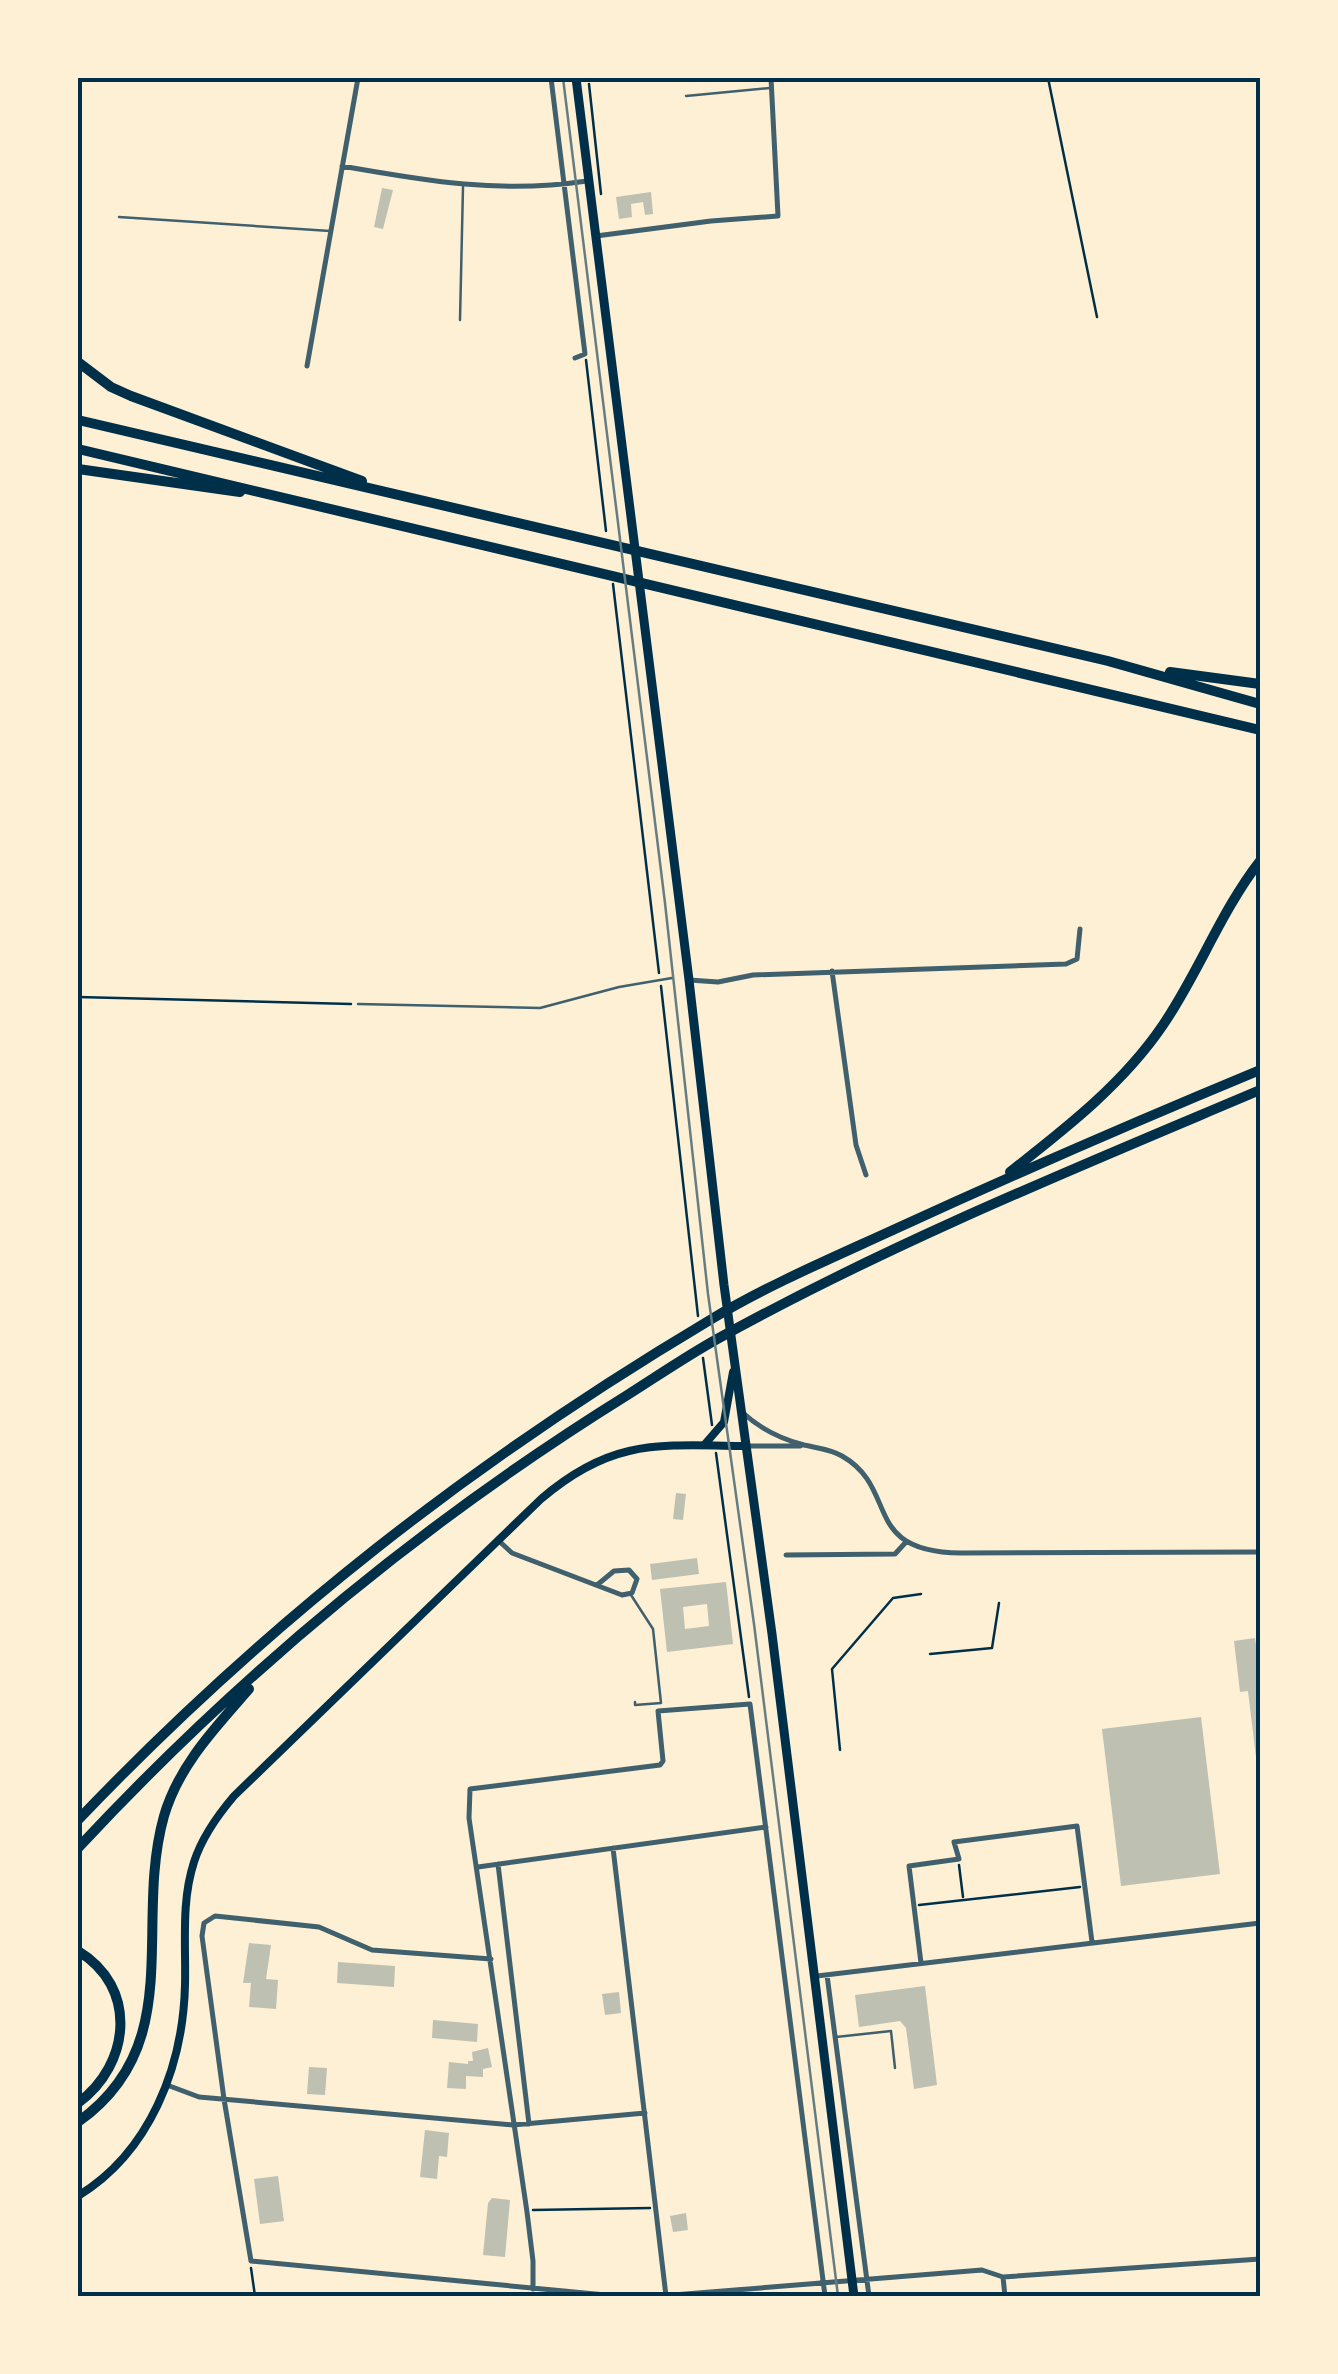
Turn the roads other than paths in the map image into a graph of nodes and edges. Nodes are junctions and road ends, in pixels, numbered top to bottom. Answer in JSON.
{"nodes":[{"id":1,"x":358,"y":78,"type":"edge"},
{"id":2,"x":551,"y":78,"type":"edge"},
{"id":3,"x":576,"y":78,"type":"edge"},
{"id":4,"x":588,"y":78,"type":"edge"},
{"id":5,"x":770,"y":78,"type":"edge"},
{"id":6,"x":771,"y":88,"type":"junction"},
{"id":7,"x":686,"y":96,"type":"dead end"},
{"id":8,"x":342,"y":166,"type":"junction"},
{"id":9,"x":589,"y":180,"type":"junction"},
{"id":10,"x":564,"y":184,"type":"junction"},
{"id":11,"x":463,"y":186,"type":"junction"},
{"id":12,"x":119,"y":218,"type":"dead end"},
{"id":13,"x":332,"y":231,"type":"junction"},
{"id":14,"x":596,"y":236,"type":"junction"},
{"id":15,"x":460,"y":320,"type":"dead end"},
{"id":16,"x":575,"y":358,"type":"dead end"},
{"id":17,"x":78,"y":362,"type":"edge"},
{"id":18,"x":307,"y":366,"type":"dead end"},
{"id":19,"x":78,"y":420,"type":"edge"},
{"id":20,"x":78,"y":449,"type":"edge"},
{"id":21,"x":78,"y":469,"type":"edge"},
{"id":22,"x":276,"y":495,"type":"junction"},
{"id":23,"x":400,"y":495,"type":"junction"},
{"id":24,"x":1134,"y":668,"type":"junction"},
{"id":25,"x":1260,"y":684,"type":"edge"},
{"id":26,"x":1260,"y":704,"type":"edge"},
{"id":27,"x":1260,"y":730,"type":"edge"},
{"id":28,"x":1260,"y":860,"type":"edge"},
{"id":29,"x":1080,"y":929,"type":"dead end"},
{"id":30,"x":832,"y":971,"type":"junction"},
{"id":31,"x":672,"y":978,"type":"dead end"},
{"id":32,"x":689,"y":980,"type":"junction"},
{"id":33,"x":358,"y":1004,"type":"road end"},
{"id":34,"x":1260,"y":1070,"type":"edge"},
{"id":35,"x":1260,"y":1090,"type":"edge"},
{"id":36,"x":866,"y":1175,"type":"dead end"},
{"id":37,"x":997,"y":1182,"type":"junction"},
{"id":38,"x":734,"y":1362,"type":"junction"},
{"id":39,"x":742,"y":1412,"type":"junction"},
{"id":40,"x":704,"y":1445,"type":"junction"},
{"id":41,"x":746,"y":1446,"type":"junction"},
{"id":42,"x":808,"y":1446,"type":"junction"},
{"id":43,"x":499,"y":1541,"type":"junction"},
{"id":44,"x":906,"y":1542,"type":"junction"},
{"id":45,"x":1260,"y":1552,"type":"edge"},
{"id":46,"x":786,"y":1555,"type":"dead end"},
{"id":47,"x":597,"y":1585,"type":"junction"},
{"id":48,"x":630,"y":1594,"type":"junction"},
{"id":49,"x":296,"y":1636,"type":"junction"},
{"id":50,"x":635,"y":1702,"type":"dead end"},
{"id":51,"x":78,"y":1820,"type":"edge"},
{"id":52,"x":766,"y":1827,"type":"junction"},
{"id":53,"x":78,"y":1848,"type":"edge"},
{"id":54,"x":613,"y":1848,"type":"junction"},
{"id":55,"x":498,"y":1864,"type":"junction"},
{"id":56,"x":478,"y":1867,"type":"junction"},
{"id":57,"x":1260,"y":1923,"type":"edge"},
{"id":58,"x":1092,"y":1942,"type":"junction"},
{"id":59,"x":78,"y":1951,"type":"edge"},
{"id":60,"x":490,"y":1959,"type":"junction"},
{"id":61,"x":921,"y":1963,"type":"junction"},
{"id":62,"x":827,"y":1975,"type":"junction"},
{"id":63,"x":813,"y":1977,"type":"junction"},
{"id":64,"x":834,"y":2038,"type":"junction"},
{"id":65,"x":895,"y":2068,"type":"dead end"},
{"id":66,"x":167,"y":2085,"type":"junction"},
{"id":67,"x":224,"y":2098,"type":"junction"},
{"id":68,"x":78,"y":2103,"type":"edge"},
{"id":69,"x":645,"y":2113,"type":"junction"},
{"id":70,"x":78,"y":2122,"type":"edge"},
{"id":71,"x":529,"y":2124,"type":"junction"},
{"id":72,"x":513,"y":2125,"type":"junction"},
{"id":73,"x":78,"y":2196,"type":"edge"},
{"id":74,"x":1260,"y":2259,"type":"edge"},
{"id":75,"x":1004,"y":2277,"type":"junction"},
{"id":76,"x":867,"y":2280,"type":"junction"},
{"id":77,"x":852,"y":2281,"type":"junction"},
{"id":78,"x":823,"y":2283,"type":"junction"},
{"id":79,"x":532,"y":2289,"type":"junction"},
{"id":80,"x":592,"y":2296,"type":"edge"},
{"id":81,"x":616,"y":2296,"type":"edge"},
{"id":82,"x":664,"y":2296,"type":"edge"},
{"id":83,"x":825,"y":2296,"type":"edge"},
{"id":84,"x":854,"y":2296,"type":"edge"},
{"id":85,"x":869,"y":2296,"type":"edge"},
{"id":86,"x":1005,"y":2296,"type":"edge"}],
"edges":[{"from":1,"to":8,"type":"street"},
{"from":2,"to":10,"type":"street"},
{"from":3,"to":4,"type":"lane"},
{"from":3,"to":9,"type":"main road"},
{"from":5,"to":6,"type":"street"},
{"from":6,"to":7,"type":"lane"},
{"from":6,"to":14,"type":"street"},
{"from":8,"to":11,"type":"street"},
{"from":8,"to":13,"type":"street"},
{"from":9,"to":10,"type":"street"},
{"from":9,"to":14,"type":"main road"},
{"from":10,"to":11,"type":"street"},
{"from":10,"to":16,"type":"street"},
{"from":11,"to":15,"type":"lane"},
{"from":12,"to":13,"type":"lane"},
{"from":13,"to":18,"type":"street"},
{"from":14,"to":32,"type":"main road"},
{"from":17,"to":23,"type":"highway"},
{"from":19,"to":23,"type":"highway"},
{"from":20,"to":22,"type":"highway"},
{"from":21,"to":22,"type":"highway"},
{"from":22,"to":27,"type":"highway"},
{"from":23,"to":24,"type":"highway"},
{"from":24,"to":25,"type":"highway"},
{"from":24,"to":26,"type":"highway"},
{"from":28,"to":37,"type":"highway"},
{"from":29,"to":30,"type":"street"},
{"from":30,"to":32,"type":"street"},
{"from":30,"to":36,"type":"street"},
{"from":31,"to":33,"type":"lane"},
{"from":32,"to":38,"type":"main road"},
{"from":34,"to":37,"type":"highway"},
{"from":35,"to":49,"type":"highway"},
{"from":37,"to":51,"type":"highway"},
{"from":38,"to":39,"type":"main road"},
{"from":38,"to":40,"type":"main road"},
{"from":39,"to":41,"type":"main road"},
{"from":39,"to":42,"type":"street"},
{"from":40,"to":41,"type":"main road"},
{"from":40,"to":43,"type":"main road"},
{"from":41,"to":42,"type":"street"},
{"from":41,"to":63,"type":"main road"},
{"from":42,"to":44,"type":"street"},
{"from":43,"to":47,"type":"street"},
{"from":43,"to":66,"type":"main road"},
{"from":44,"to":45,"type":"street"},
{"from":44,"to":46,"type":"street"},
{"from":47,"to":48,"type":"street"},
{"from":47,"to":48,"type":"street"},
{"from":48,"to":50,"type":"lane"},
{"from":49,"to":53,"type":"highway"},
{"from":49,"to":70,"type":"highway"},
{"from":52,"to":54,"type":"street"},
{"from":52,"to":56,"type":"street"},
{"from":52,"to":78,"type":"street"},
{"from":54,"to":55,"type":"street"},
{"from":54,"to":69,"type":"street"},
{"from":55,"to":56,"type":"street"},
{"from":55,"to":71,"type":"street"},
{"from":56,"to":60,"type":"street"},
{"from":57,"to":58,"type":"street"},
{"from":58,"to":61,"type":"street"},
{"from":58,"to":61,"type":"street"},
{"from":59,"to":68,"type":"highway"},
{"from":60,"to":67,"type":"street"},
{"from":60,"to":72,"type":"street"},
{"from":61,"to":62,"type":"street"},
{"from":62,"to":63,"type":"street"},
{"from":62,"to":64,"type":"street"},
{"from":63,"to":77,"type":"main road"},
{"from":64,"to":65,"type":"lane"},
{"from":64,"to":76,"type":"street"},
{"from":66,"to":67,"type":"street"},
{"from":66,"to":73,"type":"main road"},
{"from":67,"to":72,"type":"street"},
{"from":67,"to":79,"type":"street"},
{"from":69,"to":71,"type":"street"},
{"from":69,"to":82,"type":"street"},
{"from":71,"to":72,"type":"street"},
{"from":72,"to":79,"type":"street"},
{"from":74,"to":75,"type":"street"},
{"from":75,"to":76,"type":"street"},
{"from":75,"to":86,"type":"street"},
{"from":76,"to":77,"type":"street"},
{"from":76,"to":85,"type":"street"},
{"from":77,"to":78,"type":"street"},
{"from":77,"to":84,"type":"main road"},
{"from":78,"to":82,"type":"street"},
{"from":78,"to":83,"type":"street"},
{"from":79,"to":80,"type":"street"},
{"from":80,"to":81,"type":"street"}]}
